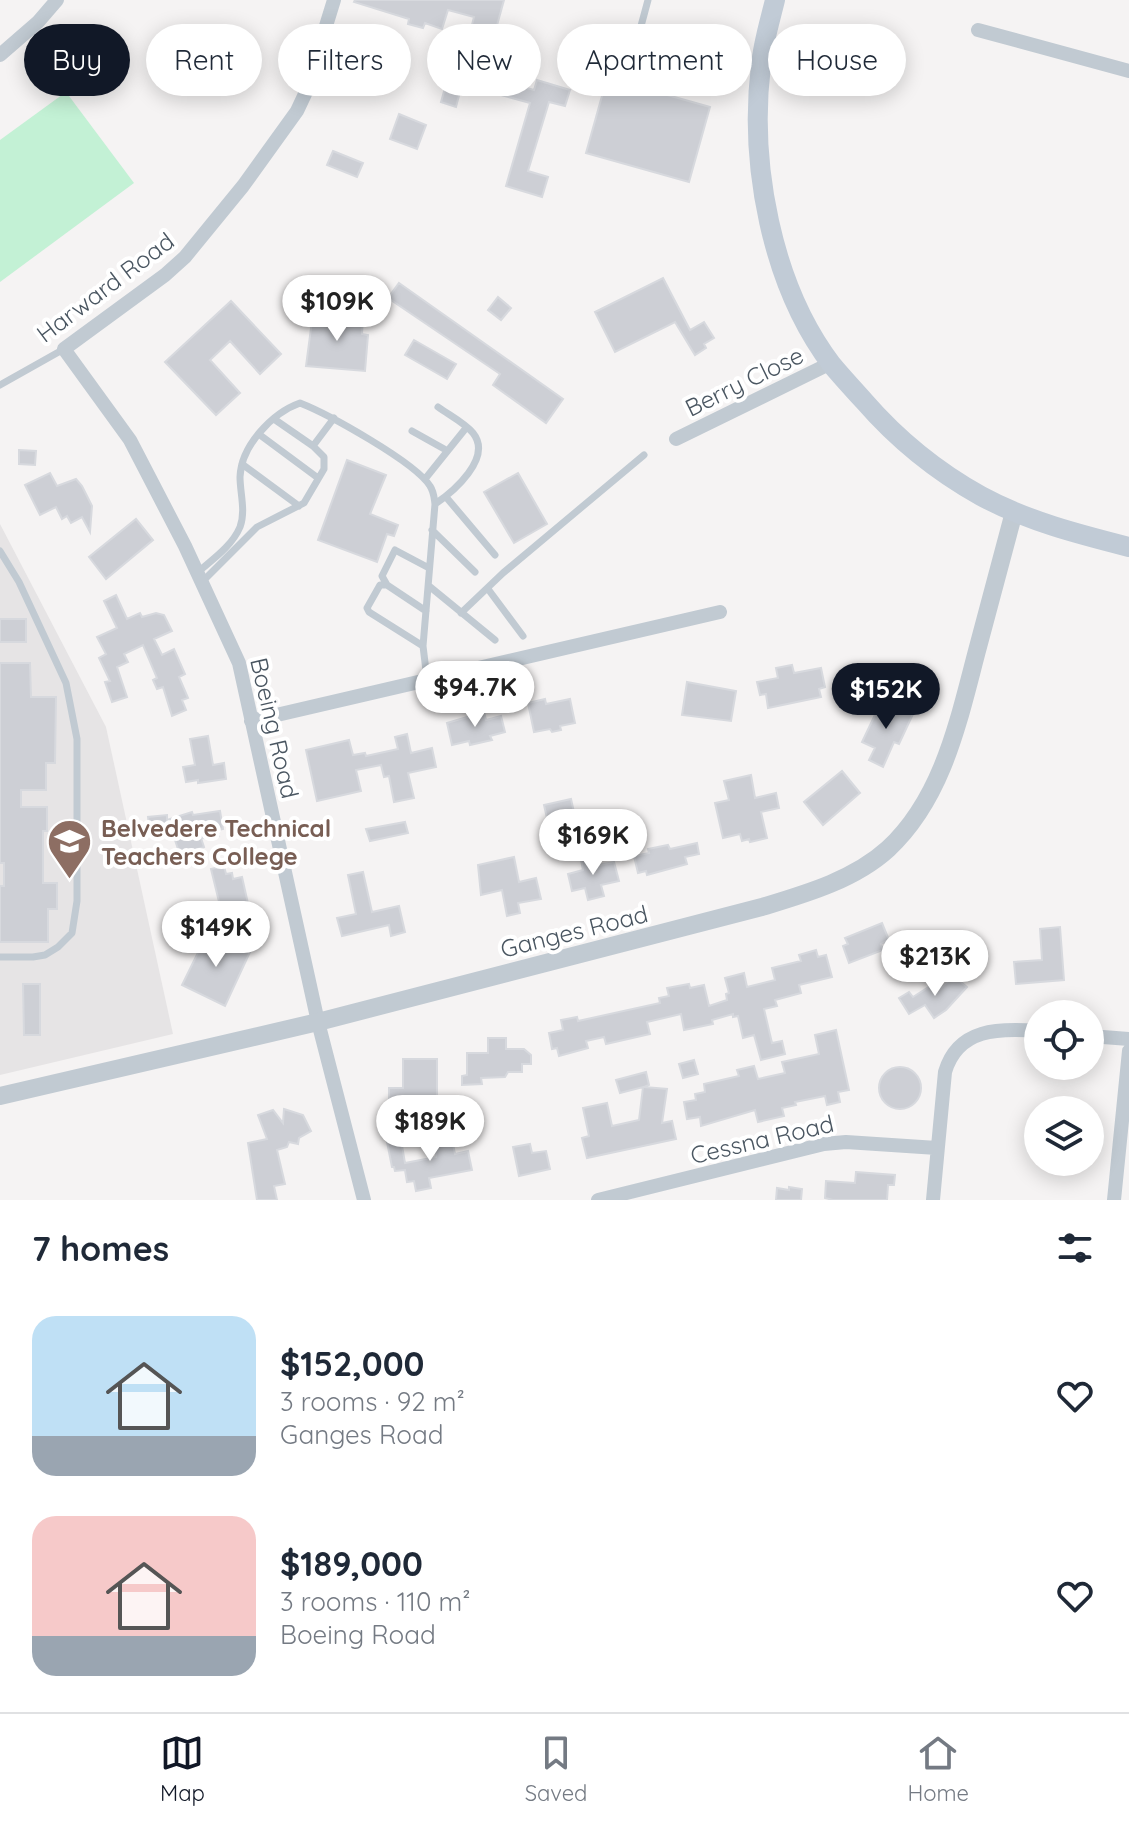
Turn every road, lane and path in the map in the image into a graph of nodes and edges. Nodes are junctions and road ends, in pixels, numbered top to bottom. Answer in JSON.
{"nodes":[{"id":1,"x":57,"y":0,"type":"edge"},
{"id":2,"x":334,"y":0,"type":"edge"},
{"id":3,"x":648,"y":0,"type":"edge"},
{"id":4,"x":775,"y":0,"type":"edge"},
{"id":5,"x":642,"y":24,"type":"edge"},
{"id":6,"x":978,"y":30,"type":"dead end"},
{"id":7,"x":0,"y":55,"type":"edge"},
{"id":8,"x":1129,"y":71,"type":"edge"},
{"id":9,"x":64,"y":349,"type":"junction"},
{"id":10,"x":831,"y":363,"type":"junction"},
{"id":11,"x":0,"y":385,"type":"edge"},
{"id":12,"x":438,"y":407,"type":"dead end"},
{"id":13,"x":334,"y":418,"type":"junction"},
{"id":14,"x":274,"y":419,"type":"junction"},
{"id":15,"x":466,"y":428,"type":"junction"},
{"id":16,"x":412,"y":431,"type":"dead end"},
{"id":17,"x":260,"y":435,"type":"junction"},
{"id":18,"x":676,"y":439,"type":"dead end"},
{"id":19,"x":313,"y":446,"type":"junction"},
{"id":20,"x":446,"y":450,"type":"junction"},
{"id":21,"x":644,"y":455,"type":"dead end"},
{"id":22,"x":242,"y":464,"type":"junction"},
{"id":23,"x":318,"y":478,"type":"junction"},
{"id":24,"x":425,"y":479,"type":"junction"},
{"id":25,"x":446,"y":497,"type":"junction"},
{"id":26,"x":435,"y":504,"type":"junction"},
{"id":27,"x":299,"y":506,"type":"junction"},
{"id":28,"x":1014,"y":512,"type":"junction"},
{"id":29,"x":242,"y":518,"type":"junction"},
{"id":30,"x":257,"y":527,"type":"junction"},
{"id":31,"x":432,"y":530,"type":"junction"},
{"id":32,"x":1129,"y":547,"type":"edge"},
{"id":33,"x":0,"y":551,"type":"edge"},
{"id":34,"x":495,"y":555,"type":"dead end"},
{"id":35,"x":429,"y":568,"type":"junction"},
{"id":36,"x":475,"y":572,"type":"dead end"},
{"id":37,"x":200,"y":577,"type":"junction"},
{"id":38,"x":387,"y":585,"type":"junction"},
{"id":39,"x":429,"y":586,"type":"junction"},
{"id":40,"x":488,"y":589,"type":"junction"},
{"id":41,"x":426,"y":611,"type":"junction"},
{"id":42,"x":720,"y":612,"type":"dead end"},
{"id":43,"x":461,"y":613,"type":"junction"},
{"id":44,"x":523,"y":636,"type":"dead end"},
{"id":45,"x":495,"y":640,"type":"dead end"},
{"id":46,"x":423,"y":646,"type":"junction"},
{"id":47,"x":427,"y":679,"type":"junction"},
{"id":48,"x":251,"y":721,"type":"junction"},
{"id":49,"x":0,"y":957,"type":"edge"},
{"id":50,"x":318,"y":1022,"type":"junction"},
{"id":51,"x":1024,"y":1031,"type":"edge"},
{"id":52,"x":1104,"y":1037,"type":"edge"},
{"id":53,"x":1129,"y":1039,"type":"edge"},
{"id":54,"x":1129,"y":1051,"type":"edge"},
{"id":55,"x":0,"y":1096,"type":"edge"},
{"id":56,"x":937,"y":1148,"type":"junction"},
{"id":57,"x":632,"y":1196,"type":"edge"},
{"id":58,"x":364,"y":1200,"type":"edge"},
{"id":59,"x":598,"y":1200,"type":"edge"},
{"id":60,"x":933,"y":1200,"type":"edge"},
{"id":61,"x":1114,"y":1200,"type":"edge"}],
"edges":[{"from":1,"to":7,"type":"street"},
{"from":2,"to":9,"type":"street","name":"Harward Road"},
{"from":3,"to":5,"type":"lane"},
{"from":4,"to":10,"type":"main road"},
{"from":6,"to":8,"type":"street"},
{"from":9,"to":11,"type":"lane","name":"Harward Road"},
{"from":9,"to":37,"type":"street","name":"Boeing Road"},
{"from":10,"to":18,"type":"street","name":"Berry Close"},
{"from":10,"to":28,"type":"main road"},
{"from":12,"to":15,"type":"lane"},
{"from":13,"to":14,"type":"lane"},
{"from":13,"to":19,"type":"lane"},
{"from":13,"to":24,"type":"lane"},
{"from":14,"to":17,"type":"lane"},
{"from":14,"to":19,"type":"lane"},
{"from":15,"to":20,"type":"lane"},
{"from":15,"to":25,"type":"lane"},
{"from":16,"to":20,"type":"lane"},
{"from":17,"to":22,"type":"lane"},
{"from":17,"to":23,"type":"lane"},
{"from":19,"to":23,"type":"lane"},
{"from":20,"to":24,"type":"lane"},
{"from":21,"to":40,"type":"lane"},
{"from":22,"to":27,"type":"lane"},
{"from":22,"to":29,"type":"lane"},
{"from":23,"to":27,"type":"lane"},
{"from":24,"to":26,"type":"lane"},
{"from":25,"to":26,"type":"lane"},
{"from":25,"to":34,"type":"lane"},
{"from":26,"to":31,"type":"lane"},
{"from":27,"to":30,"type":"lane"},
{"from":28,"to":32,"type":"main road"},
{"from":28,"to":50,"type":"street","name":"Ganges Road"},
{"from":29,"to":30,"type":"lane"},
{"from":29,"to":37,"type":"lane"},
{"from":30,"to":37,"type":"lane"},
{"from":31,"to":35,"type":"lane"},
{"from":31,"to":36,"type":"lane"},
{"from":33,"to":49,"type":"lane"},
{"from":35,"to":38,"type":"lane"},
{"from":35,"to":39,"type":"lane"},
{"from":37,"to":48,"type":"street","name":"Boeing Road"},
{"from":38,"to":41,"type":"lane"},
{"from":38,"to":46,"type":"lane"},
{"from":39,"to":41,"type":"lane"},
{"from":39,"to":43,"type":"lane"},
{"from":40,"to":43,"type":"lane"},
{"from":40,"to":44,"type":"lane"},
{"from":41,"to":46,"type":"lane"},
{"from":42,"to":47,"type":"street"},
{"from":43,"to":45,"type":"lane"},
{"from":46,"to":47,"type":"lane"},
{"from":47,"to":48,"type":"street"},
{"from":48,"to":50,"type":"street","name":"Boeing Road"},
{"from":50,"to":55,"type":"street","name":"Ganges Road"},
{"from":50,"to":58,"type":"street","name":"Boeing Road"},
{"from":51,"to":56,"type":"street"},
{"from":52,"to":53,"type":"street"},
{"from":54,"to":61,"type":"street"},
{"from":56,"to":57,"type":"street","name":"Cessna Road"},
{"from":56,"to":60,"type":"street"},
{"from":57,"to":59,"type":"street","name":"Cessna Road"}]}
